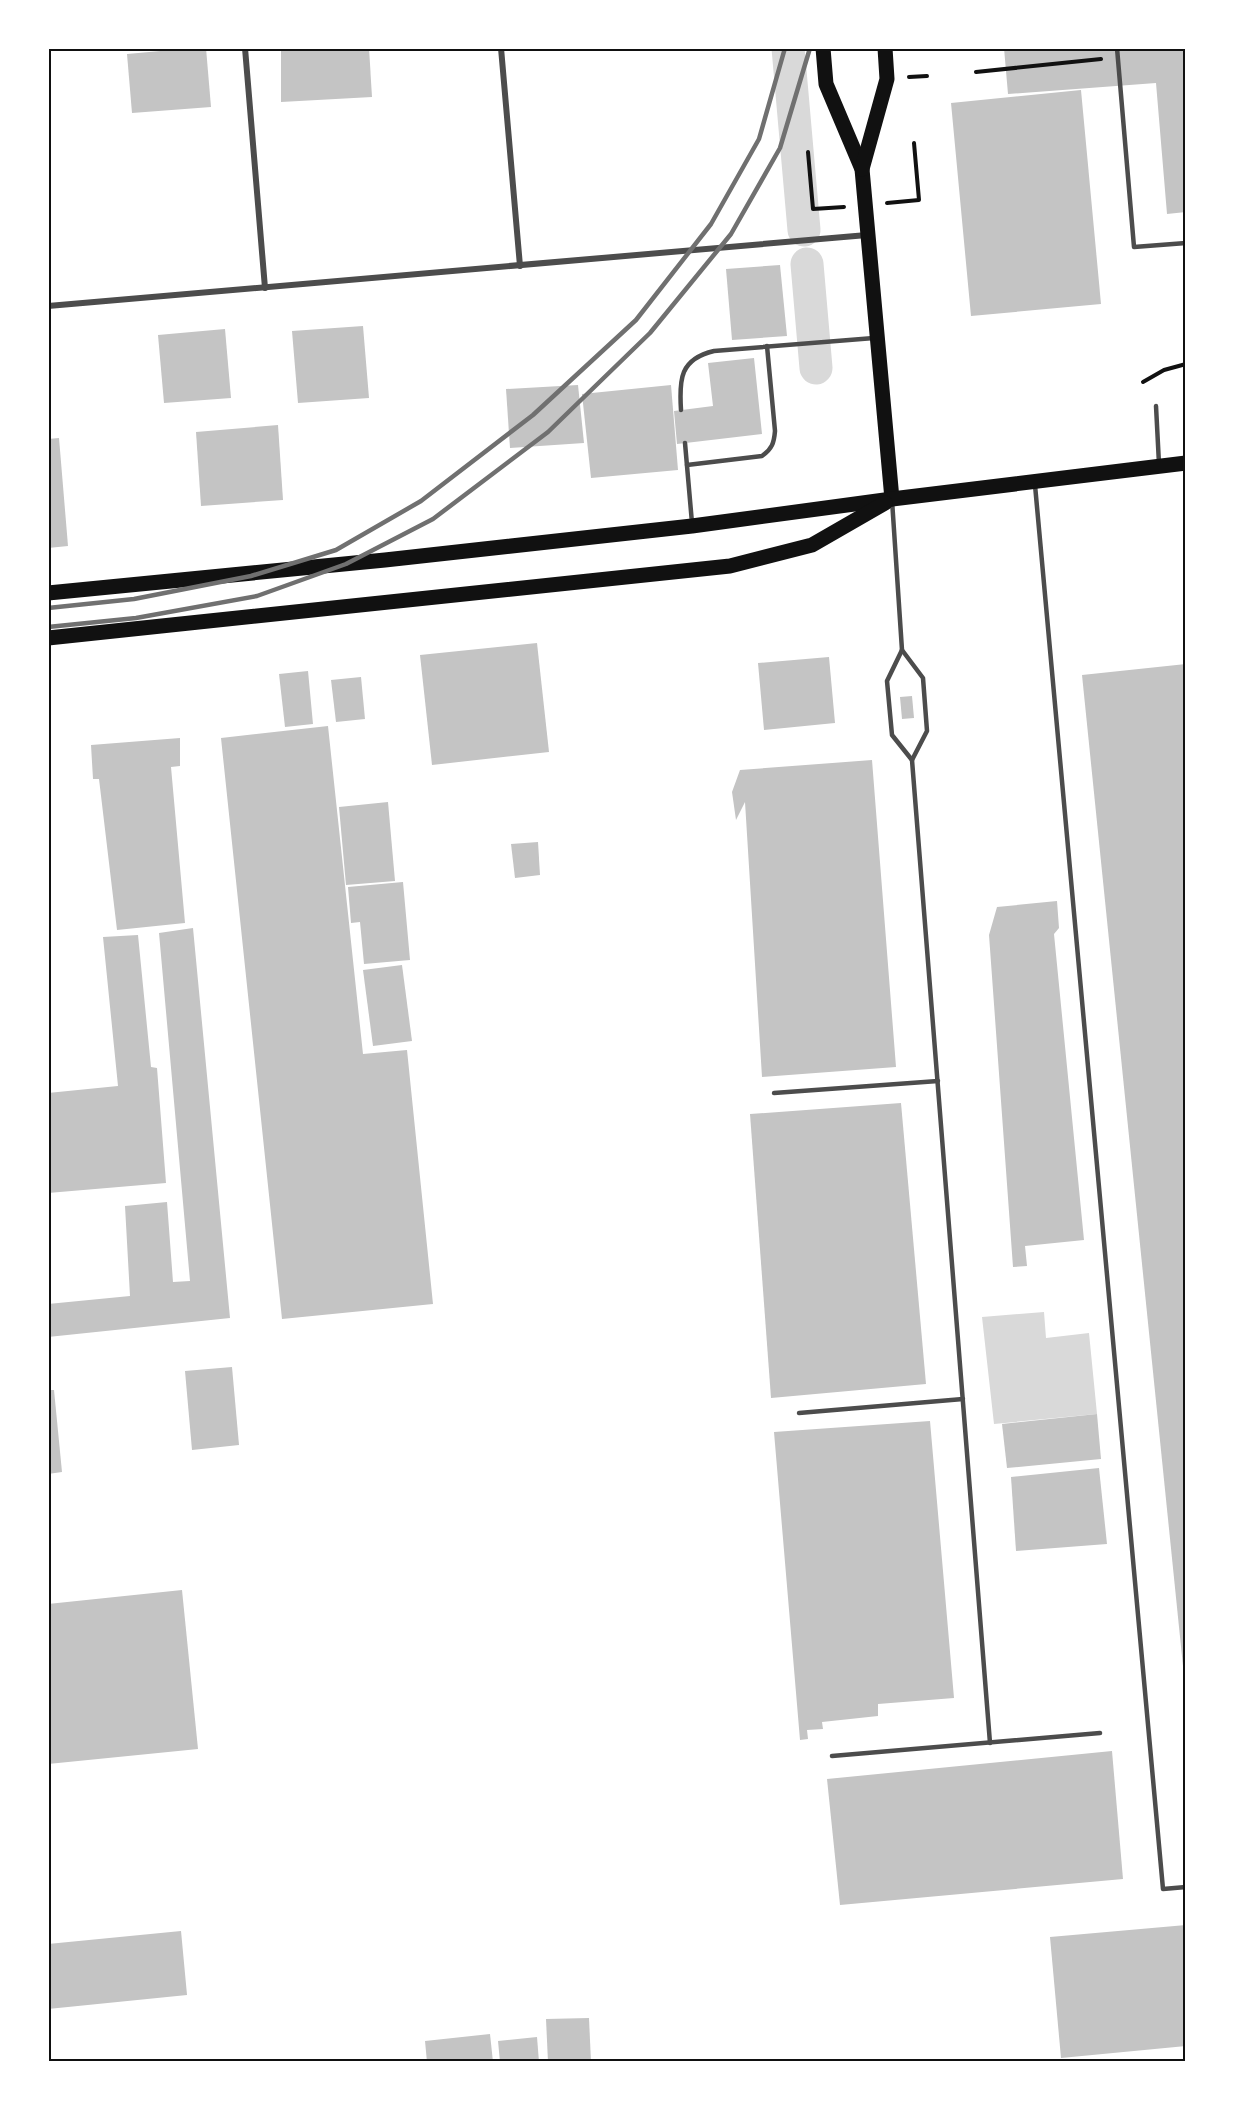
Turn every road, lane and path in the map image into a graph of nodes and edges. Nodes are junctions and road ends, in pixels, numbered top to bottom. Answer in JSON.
{"nodes":[{"id":1,"x":245,"y":48,"type":"edge"},
{"id":2,"x":501,"y":48,"type":"edge"},
{"id":3,"x":823,"y":48,"type":"edge"},
{"id":4,"x":885,"y":48,"type":"edge"},
{"id":5,"x":1117,"y":48,"type":"edge"},
{"id":6,"x":1118,"y":57,"type":"junction"},
{"id":7,"x":976,"y":72,"type":"dead end"},
{"id":8,"x":927,"y":76,"type":"dead end"},
{"id":9,"x":908,"y":77,"type":"dead end"},
{"id":10,"x":914,"y":143,"type":"dead end"},
{"id":11,"x":808,"y":152,"type":"dead end"},
{"id":12,"x":862,"y":169,"type":"junction"},
{"id":13,"x":919,"y":200,"type":"dead end"},
{"id":14,"x":813,"y":209,"type":"dead end"},
{"id":15,"x":868,"y":235,"type":"junction"},
{"id":16,"x":1186,"y":243,"type":"edge"},
{"id":17,"x":520,"y":266,"type":"junction"},
{"id":18,"x":265,"y":288,"type":"junction"},
{"id":19,"x":48,"y":306,"type":"edge"},
{"id":20,"x":877,"y":338,"type":"junction"},
{"id":21,"x":766,"y":346,"type":"junction"},
{"id":22,"x":1186,"y":364,"type":"edge"},
{"id":23,"x":1143,"y":382,"type":"dead end"},
{"id":24,"x":1155,"y":406,"type":"dead end"},
{"id":25,"x":681,"y":410,"type":"dead end"},
{"id":26,"x":685,"y":443,"type":"dead end"},
{"id":27,"x":1186,"y":463,"type":"edge"},
{"id":28,"x":687,"y":465,"type":"junction"},
{"id":29,"x":1159,"y":467,"type":"junction"},
{"id":30,"x":1035,"y":482,"type":"junction"},
{"id":31,"x":892,"y":499,"type":"junction"},
{"id":32,"x":692,"y":526,"type":"junction"},
{"id":33,"x":48,"y":593,"type":"edge"},
{"id":34,"x":48,"y":639,"type":"edge"},
{"id":35,"x":902,"y":650,"type":"junction"},
{"id":36,"x":912,"y":760,"type":"junction"},
{"id":37,"x":938,"y":1081,"type":"junction"},
{"id":38,"x":774,"y":1093,"type":"dead end"},
{"id":39,"x":963,"y":1399,"type":"junction"},
{"id":40,"x":799,"y":1413,"type":"dead end"},
{"id":41,"x":1100,"y":1733,"type":"dead end"},
{"id":42,"x":990,"y":1743,"type":"junction"},
{"id":43,"x":832,"y":1756,"type":"dead end"},
{"id":44,"x":1186,"y":1887,"type":"edge"}],
"edges":[{"from":1,"to":18,"type":"street"},
{"from":2,"to":17,"type":"street"},
{"from":3,"to":12,"type":"main road"},
{"from":4,"to":12,"type":"main road"},
{"from":5,"to":6,"type":"lane"},
{"from":6,"to":7,"type":"path"},
{"from":6,"to":16,"type":"lane"},
{"from":8,"to":9,"type":"path"},
{"from":10,"to":13,"type":"path"},
{"from":11,"to":14,"type":"path"},
{"from":12,"to":15,"type":"main road"},
{"from":15,"to":17,"type":"street"},
{"from":15,"to":20,"type":"main road"},
{"from":17,"to":18,"type":"street"},
{"from":18,"to":19,"type":"street"},
{"from":20,"to":21,"type":"lane"},
{"from":20,"to":31,"type":"main road"},
{"from":21,"to":25,"type":"lane"},
{"from":21,"to":28,"type":"lane"},
{"from":22,"to":23,"type":"path"},
{"from":24,"to":29,"type":"lane"},
{"from":26,"to":28,"type":"lane"},
{"from":27,"to":29,"type":"main road"},
{"from":28,"to":32,"type":"lane"},
{"from":29,"to":30,"type":"main road"},
{"from":30,"to":31,"type":"main road"},
{"from":30,"to":44,"type":"lane"},
{"from":31,"to":32,"type":"main road"},
{"from":31,"to":34,"type":"main road"},
{"from":31,"to":35,"type":"lane"},
{"from":32,"to":33,"type":"main road"},
{"from":35,"to":36,"type":"lane"},
{"from":35,"to":36,"type":"lane"},
{"from":36,"to":37,"type":"lane"},
{"from":37,"to":38,"type":"lane"},
{"from":37,"to":39,"type":"lane"},
{"from":39,"to":40,"type":"lane"},
{"from":39,"to":42,"type":"lane"},
{"from":41,"to":42,"type":"lane"},
{"from":42,"to":43,"type":"lane"}]}
